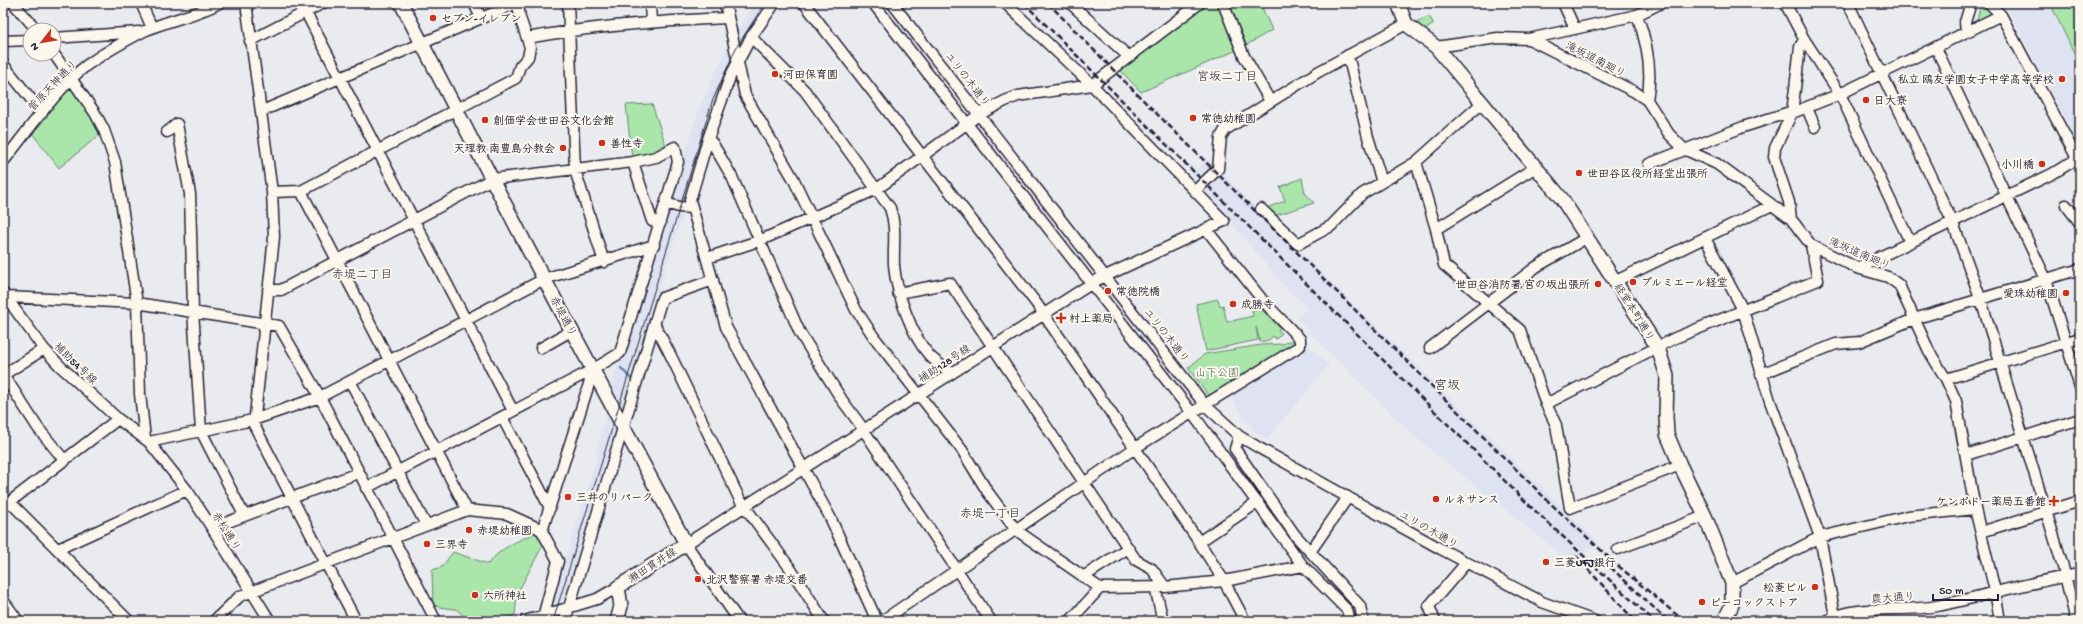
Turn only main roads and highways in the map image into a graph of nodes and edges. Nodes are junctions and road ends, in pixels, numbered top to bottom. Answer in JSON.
{"nodes":[{"id":1,"x":401,"y":3,"type":"edge"},
{"id":2,"x":1398,"y":3,"type":"edge"},
{"id":3,"x":686,"y":544,"type":"joint"},
{"id":4,"x":621,"y":618,"type":"edge"},
{"id":5,"x":1724,"y":621,"type":"edge"}],
"edges":[{"from":1,"to":3,"type":"main road","name":"赤堤通り"},
{"from":2,"to":5,"type":"main road","name":"経堂本町通り"},
{"from":3,"to":4,"type":"main road","name":"瀬田貫井線"}]}
